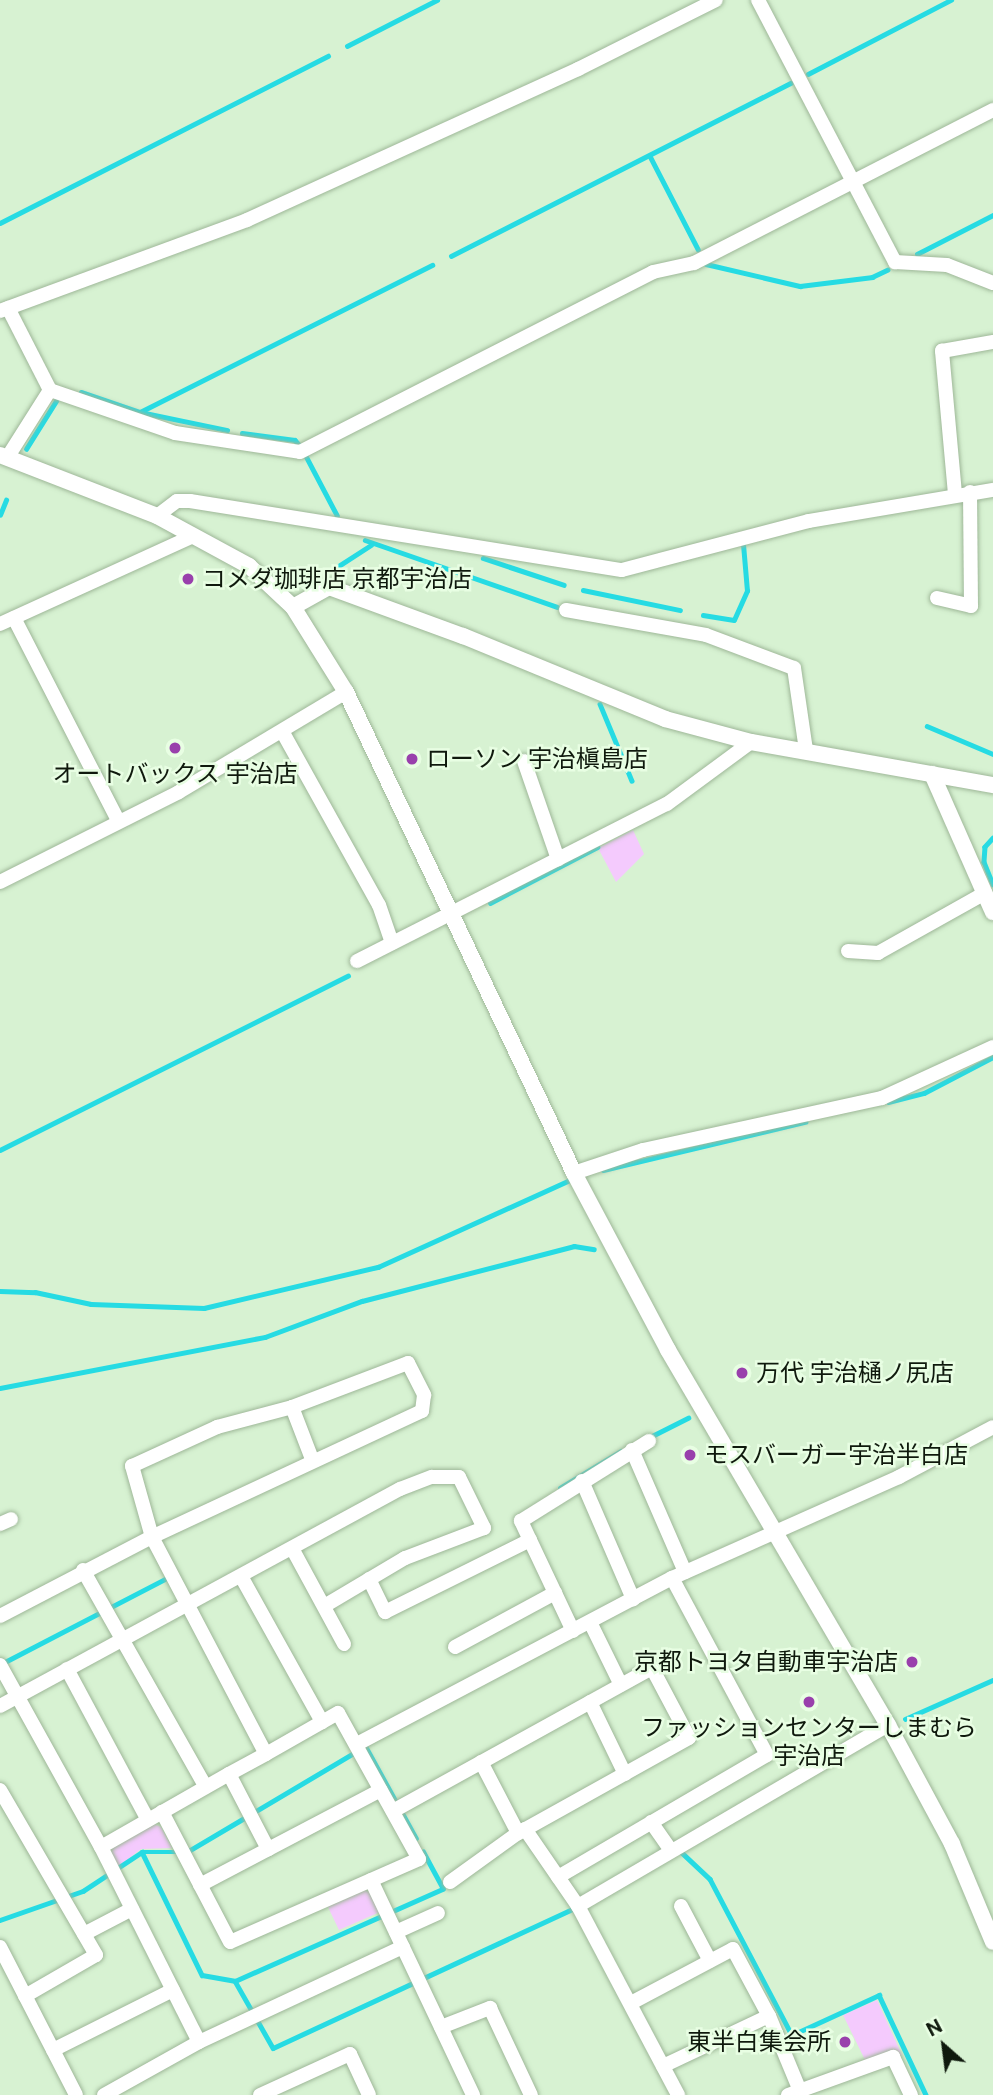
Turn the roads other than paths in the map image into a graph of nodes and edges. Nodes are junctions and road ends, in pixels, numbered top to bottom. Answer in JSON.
{"nodes":[{"id":1,"x":716,"y":0,"type":"edge"},
{"id":2,"x":758,"y":0,"type":"edge"},
{"id":3,"x":993,"y":110,"type":"edge"},
{"id":4,"x":853,"y":182,"type":"junction"},
{"id":5,"x":993,"y":283,"type":"edge"},
{"id":6,"x":4,"y":310,"type":"edge"},
{"id":7,"x":993,"y":342,"type":"edge"},
{"id":8,"x":50,"y":390,"type":"junction"},
{"id":9,"x":4,"y":456,"type":"edge"},
{"id":10,"x":993,"y":490,"type":"edge"},
{"id":11,"x":963,"y":493,"type":"junction"},
{"id":12,"x":157,"y":516,"type":"junction"},
{"id":13,"x":193,"y":536,"type":"junction"},
{"id":14,"x":937,"y":598,"type":"dead end"},
{"id":15,"x":293,"y":607,"type":"junction"},
{"id":16,"x":566,"y":610,"type":"dead end"},
{"id":17,"x":14,"y":618,"type":"junction"},
{"id":18,"x":0,"y":624,"type":"edge"},
{"id":19,"x":346,"y":692,"type":"junction"},
{"id":20,"x":282,"y":731,"type":"junction"},
{"id":21,"x":751,"y":742,"type":"junction"},
{"id":22,"x":806,"y":750,"type":"junction"},
{"id":23,"x":524,"y":761,"type":"dead end"},
{"id":24,"x":932,"y":774,"type":"junction"},
{"id":25,"x":993,"y":785,"type":"edge"},
{"id":26,"x":118,"y":820,"type":"junction"},
{"id":27,"x":558,"y":859,"type":"junction"},
{"id":28,"x":0,"y":882,"type":"edge"},
{"id":29,"x":985,"y":893,"type":"junction"},
{"id":30,"x":993,"y":912,"type":"edge"},
{"id":31,"x":451,"y":914,"type":"junction"},
{"id":32,"x":392,"y":943,"type":"junction"},
{"id":33,"x":848,"y":951,"type":"dead end"},
{"id":34,"x":357,"y":961,"type":"dead end"},
{"id":35,"x":993,"y":1047,"type":"edge"},
{"id":36,"x":574,"y":1174,"type":"junction"},
{"id":37,"x":292,"y":1407,"type":"junction"},
{"id":38,"x":993,"y":1427,"type":"edge"},
{"id":39,"x":649,"y":1441,"type":"dead end"},
{"id":40,"x":632,"y":1450,"type":"junction"},
{"id":41,"x":312,"y":1459,"type":"junction"},
{"id":42,"x":582,"y":1481,"type":"junction"},
{"id":43,"x":776,"y":1530,"type":"junction"},
{"id":44,"x":152,"y":1537,"type":"junction"},
{"id":45,"x":530,"y":1540,"type":"junction"},
{"id":46,"x":293,"y":1550,"type":"junction"},
{"id":47,"x":83,"y":1570,"type":"junction"},
{"id":48,"x":678,"y":1575,"type":"junction"},
{"id":49,"x":243,"y":1578,"type":"junction"},
{"id":50,"x":369,"y":1579,"type":"junction"},
{"id":51,"x":555,"y":1593,"type":"junction"},
{"id":52,"x":633,"y":1599,"type":"junction"},
{"id":53,"x":326,"y":1605,"type":"junction"},
{"id":54,"x":188,"y":1606,"type":"junction"},
{"id":55,"x":0,"y":1616,"type":"edge"},
{"id":56,"x":590,"y":1622,"type":"junction"},
{"id":57,"x":573,"y":1631,"type":"junction"},
{"id":58,"x":123,"y":1640,"type":"junction"},
{"id":59,"x":344,"y":1644,"type":"dead end"},
{"id":60,"x":455,"y":1647,"type":"dead end"},
{"id":61,"x":0,"y":1665,"type":"edge"},
{"id":62,"x":67,"y":1670,"type":"junction"},
{"id":63,"x":621,"y":1685,"type":"junction"},
{"id":64,"x":16,"y":1696,"type":"junction"},
{"id":65,"x":590,"y":1703,"type":"junction"},
{"id":66,"x":0,"y":1706,"type":"edge"},
{"id":67,"x":321,"y":1722,"type":"junction"},
{"id":68,"x":888,"y":1725,"type":"junction"},
{"id":69,"x":357,"y":1744,"type":"junction"},
{"id":70,"x":266,"y":1754,"type":"junction"},
{"id":71,"x":481,"y":1762,"type":"junction"},
{"id":72,"x":229,"y":1774,"type":"junction"},
{"id":73,"x":625,"y":1774,"type":"junction"},
{"id":74,"x":206,"y":1787,"type":"junction"},
{"id":75,"x":0,"y":1790,"type":"edge"},
{"id":76,"x":382,"y":1790,"type":"junction"},
{"id":77,"x":393,"y":1811,"type":"junction"},
{"id":78,"x":162,"y":1812,"type":"junction"},
{"id":79,"x":148,"y":1821,"type":"junction"},
{"id":80,"x":651,"y":1822,"type":"junction"},
{"id":81,"x":522,"y":1831,"type":"junction"},
{"id":82,"x":101,"y":1847,"type":"junction"},
{"id":83,"x":268,"y":1849,"type":"junction"},
{"id":84,"x":670,"y":1849,"type":"junction"},
{"id":85,"x":558,"y":1877,"type":"junction"},
{"id":86,"x":371,"y":1880,"type":"junction"},
{"id":87,"x":450,"y":1882,"type":"dead end"},
{"id":88,"x":200,"y":1885,"type":"junction"},
{"id":89,"x":578,"y":1906,"type":"junction"},
{"id":90,"x":681,"y":1906,"type":"dead end"},
{"id":91,"x":132,"y":1909,"type":"junction"},
{"id":92,"x":438,"y":1913,"type":"dead end"},
{"id":93,"x":396,"y":1932,"type":"junction"},
{"id":94,"x":84,"y":1934,"type":"junction"},
{"id":95,"x":993,"y":1942,"type":"edge"},
{"id":96,"x":0,"y":1947,"type":"edge"},
{"id":97,"x":403,"y":1947,"type":"junction"},
{"id":98,"x":710,"y":1961,"type":"junction"},
{"id":99,"x":6,"y":1974,"type":"edge"},
{"id":100,"x":173,"y":1990,"type":"junction"},
{"id":101,"x":25,"y":1996,"type":"junction"},
{"id":102,"x":631,"y":2003,"type":"junction"},
{"id":103,"x":769,"y":2016,"type":"junction"},
{"id":104,"x":441,"y":2027,"type":"junction"},
{"id":105,"x":199,"y":2042,"type":"junction"},
{"id":106,"x":53,"y":2050,"type":"junction"},
{"id":107,"x":663,"y":2066,"type":"junction"},
{"id":108,"x":283,"y":2090,"type":"edge"},
{"id":109,"x":794,"y":2093,"type":"edge"},
{"id":110,"x":76,"y":2095,"type":"edge"},
{"id":111,"x":104,"y":2095,"type":"edge"},
{"id":112,"x":260,"y":2095,"type":"edge"},
{"id":113,"x":369,"y":2095,"type":"edge"},
{"id":114,"x":474,"y":2095,"type":"edge"},
{"id":115,"x":531,"y":2095,"type":"edge"},
{"id":116,"x":678,"y":2095,"type":"edge"},
{"id":117,"x":911,"y":2095,"type":"edge"}],
"edges":[{"from":1,"to":6,"type":"street"},
{"from":2,"to":4,"type":"street"},
{"from":3,"to":4,"type":"street"},
{"from":4,"to":5,"type":"street"},
{"from":4,"to":8,"type":"street"},
{"from":6,"to":8,"type":"street"},
{"from":7,"to":11,"type":"street"},
{"from":8,"to":9,"type":"street"},
{"from":9,"to":12,"type":"street"},
{"from":10,"to":11,"type":"street"},
{"from":11,"to":12,"type":"street"},
{"from":11,"to":14,"type":"street"},
{"from":12,"to":13,"type":"street"},
{"from":13,"to":15,"type":"street"},
{"from":13,"to":17,"type":"street"},
{"from":15,"to":19,"type":"street"},
{"from":15,"to":21,"type":"street"},
{"from":16,"to":22,"type":"street"},
{"from":17,"to":18,"type":"street"},
{"from":17,"to":26,"type":"street"},
{"from":19,"to":20,"type":"street"},
{"from":19,"to":31,"type":"street"},
{"from":20,"to":26,"type":"street"},
{"from":20,"to":32,"type":"street"},
{"from":21,"to":22,"type":"street"},
{"from":21,"to":27,"type":"street"},
{"from":22,"to":24,"type":"street"},
{"from":23,"to":27,"type":"street"},
{"from":24,"to":25,"type":"street"},
{"from":24,"to":29,"type":"street"},
{"from":26,"to":28,"type":"street"},
{"from":27,"to":31,"type":"street"},
{"from":29,"to":30,"type":"street"},
{"from":29,"to":33,"type":"street"},
{"from":31,"to":32,"type":"street"},
{"from":31,"to":36,"type":"street"},
{"from":32,"to":34,"type":"street"},
{"from":35,"to":36,"type":"street"},
{"from":36,"to":43,"type":"street"},
{"from":37,"to":41,"type":"street"},
{"from":37,"to":41,"type":"street"},
{"from":37,"to":44,"type":"street"},
{"from":38,"to":43,"type":"street"},
{"from":39,"to":40,"type":"street"},
{"from":40,"to":42,"type":"street"},
{"from":40,"to":48,"type":"street"},
{"from":41,"to":44,"type":"street"},
{"from":42,"to":45,"type":"street"},
{"from":42,"to":52,"type":"street"},
{"from":43,"to":48,"type":"street"},
{"from":43,"to":68,"type":"street"},
{"from":44,"to":47,"type":"street"},
{"from":44,"to":54,"type":"street"},
{"from":45,"to":50,"type":"street"},
{"from":45,"to":51,"type":"street"},
{"from":46,"to":49,"type":"street"},
{"from":46,"to":50,"type":"street"},
{"from":46,"to":53,"type":"street"},
{"from":47,"to":55,"type":"street"},
{"from":47,"to":58,"type":"street"},
{"from":48,"to":52,"type":"street"},
{"from":48,"to":80,"type":"street"},
{"from":49,"to":54,"type":"street"},
{"from":49,"to":67,"type":"street"},
{"from":50,"to":53,"type":"street"},
{"from":51,"to":57,"type":"street"},
{"from":51,"to":60,"type":"street"},
{"from":52,"to":56,"type":"street"},
{"from":53,"to":59,"type":"street"},
{"from":54,"to":58,"type":"street"},
{"from":54,"to":70,"type":"street"},
{"from":56,"to":57,"type":"street"},
{"from":56,"to":63,"type":"street"},
{"from":57,"to":69,"type":"street"},
{"from":58,"to":62,"type":"street"},
{"from":58,"to":74,"type":"street"},
{"from":61,"to":64,"type":"street"},
{"from":62,"to":64,"type":"street"},
{"from":62,"to":79,"type":"street"},
{"from":63,"to":65,"type":"street"},
{"from":63,"to":73,"type":"street"},
{"from":64,"to":66,"type":"street"},
{"from":64,"to":82,"type":"street"},
{"from":65,"to":71,"type":"street"},
{"from":65,"to":73,"type":"street"},
{"from":67,"to":69,"type":"street"},
{"from":67,"to":70,"type":"street"},
{"from":68,"to":84,"type":"street"},
{"from":68,"to":95,"type":"street"},
{"from":69,"to":76,"type":"street"},
{"from":70,"to":72,"type":"street"},
{"from":71,"to":77,"type":"street"},
{"from":71,"to":81,"type":"street"},
{"from":72,"to":74,"type":"street"},
{"from":72,"to":83,"type":"street"},
{"from":73,"to":81,"type":"street"},
{"from":74,"to":78,"type":"street"},
{"from":75,"to":94,"type":"street"},
{"from":76,"to":77,"type":"street"},
{"from":76,"to":83,"type":"street"},
{"from":77,"to":86,"type":"street"},
{"from":78,"to":79,"type":"street"},
{"from":78,"to":88,"type":"street"},
{"from":79,"to":82,"type":"street"},
{"from":80,"to":84,"type":"street"},
{"from":80,"to":85,"type":"street"},
{"from":81,"to":85,"type":"street"},
{"from":81,"to":87,"type":"street"},
{"from":82,"to":91,"type":"street"},
{"from":83,"to":88,"type":"street"},
{"from":84,"to":89,"type":"street"},
{"from":85,"to":89,"type":"street"},
{"from":86,"to":88,"type":"street"},
{"from":86,"to":93,"type":"street"},
{"from":89,"to":102,"type":"street"},
{"from":90,"to":98,"type":"street"},
{"from":91,"to":94,"type":"street"},
{"from":91,"to":100,"type":"street"},
{"from":92,"to":93,"type":"street"},
{"from":93,"to":97,"type":"street"},
{"from":94,"to":101,"type":"street"},
{"from":96,"to":99,"type":"street"},
{"from":97,"to":104,"type":"street"},
{"from":97,"to":105,"type":"street"},
{"from":98,"to":102,"type":"street"},
{"from":98,"to":103,"type":"street"},
{"from":99,"to":101,"type":"street"},
{"from":100,"to":105,"type":"street"},
{"from":100,"to":106,"type":"street"},
{"from":101,"to":106,"type":"street"},
{"from":102,"to":107,"type":"street"},
{"from":103,"to":107,"type":"street"},
{"from":103,"to":109,"type":"street"},
{"from":104,"to":114,"type":"street"},
{"from":104,"to":115,"type":"street"},
{"from":105,"to":111,"type":"street"},
{"from":106,"to":110,"type":"street"},
{"from":107,"to":116,"type":"street"},
{"from":108,"to":112,"type":"street"},
{"from":108,"to":113,"type":"street"},
{"from":109,"to":117,"type":"street"}]}
